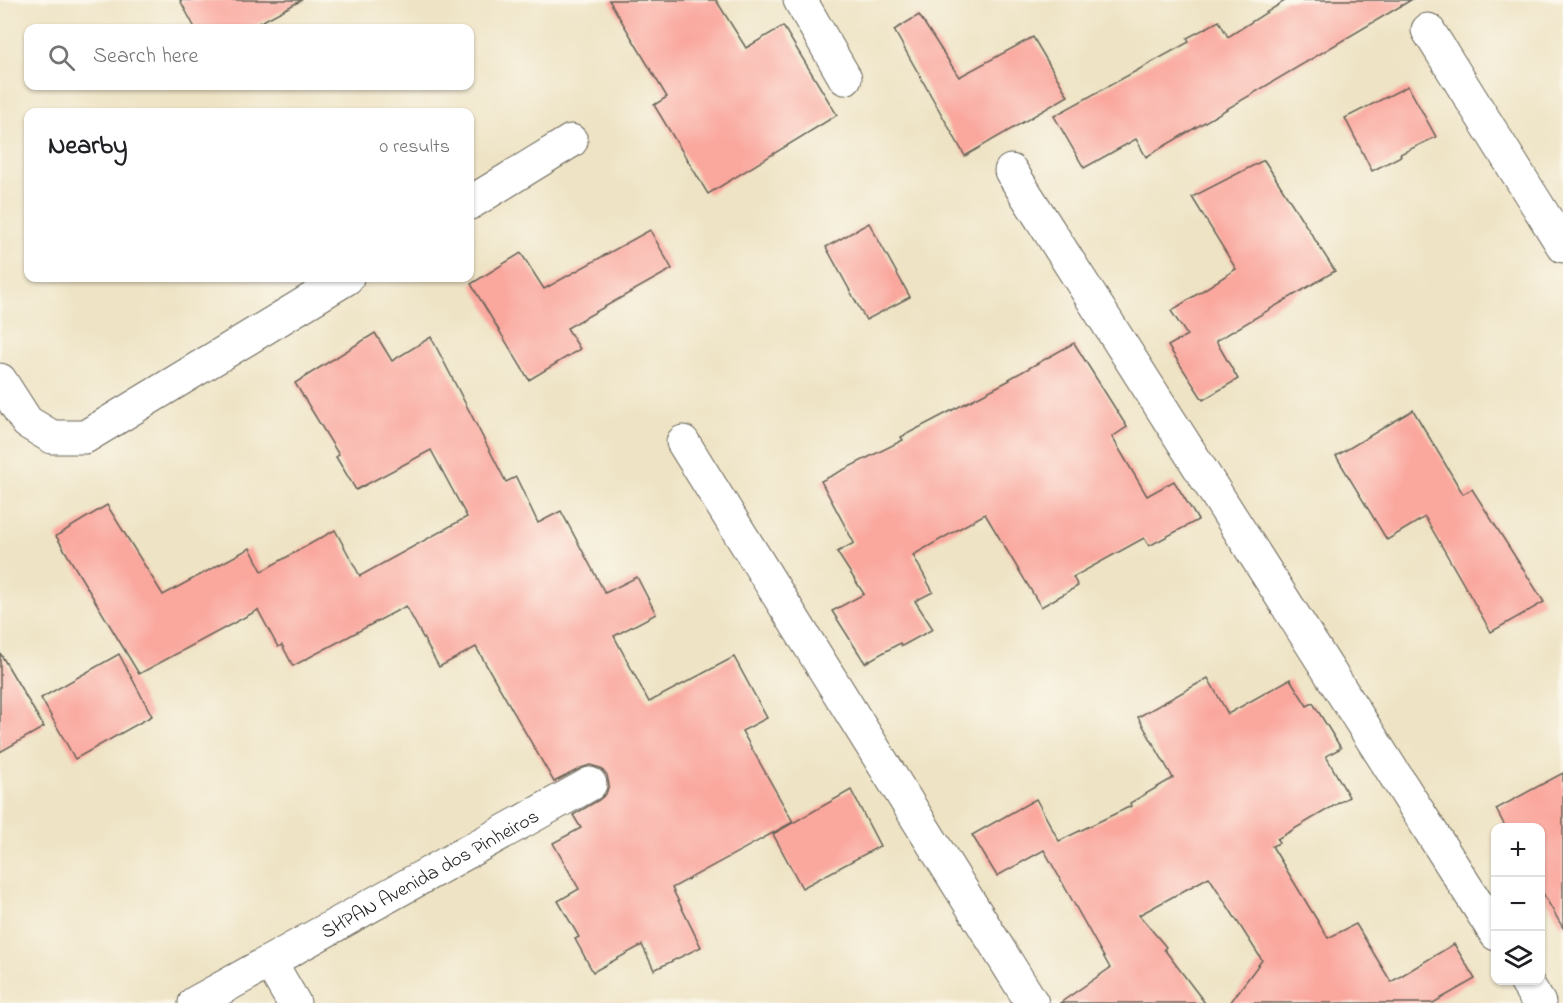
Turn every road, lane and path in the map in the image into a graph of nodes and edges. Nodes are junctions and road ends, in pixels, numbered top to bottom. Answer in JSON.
{"nodes":[{"id":1,"x":800,"y":0,"type":"edge"},
{"id":2,"x":1428,"y":30,"type":"dead end"},
{"id":3,"x":845,"y":78,"type":"dead end"},
{"id":4,"x":571,"y":141,"type":"dead end"},
{"id":5,"x":1011,"y":171,"type":"dead end"},
{"id":6,"x":474,"y":201,"type":"edge"},
{"id":7,"x":1563,"y":246,"type":"edge"},
{"id":8,"x":340,"y":282,"type":"edge"},
{"id":9,"x":0,"y":380,"type":"edge"},
{"id":10,"x":683,"y":442,"type":"dead end"},
{"id":11,"x":590,"y":784,"type":"dead end"},
{"id":12,"x":1494,"y":931,"type":"edge"},
{"id":13,"x":270,"y":962,"type":"junction"},
{"id":14,"x":1528,"y":985,"type":"edge"},
{"id":15,"x":195,"y":1003,"type":"edge"},
{"id":16,"x":294,"y":1003,"type":"edge"},
{"id":17,"x":1032,"y":1003,"type":"edge"},
{"id":18,"x":1539,"y":1003,"type":"edge"}],
"edges":[{"from":1,"to":3,"type":"street"},
{"from":2,"to":7,"type":"street"},
{"from":4,"to":6,"type":"street"},
{"from":5,"to":12,"type":"street"},
{"from":8,"to":9,"type":"street"},
{"from":10,"to":17,"type":"street"},
{"from":11,"to":13,"type":"street","name":"SHPAN Avenida dos Pinheiros"},
{"from":13,"to":15,"type":"street","name":"SHPAN Avenida dos Pinheiros"},
{"from":13,"to":16,"type":"street"},
{"from":14,"to":18,"type":"street"}]}
